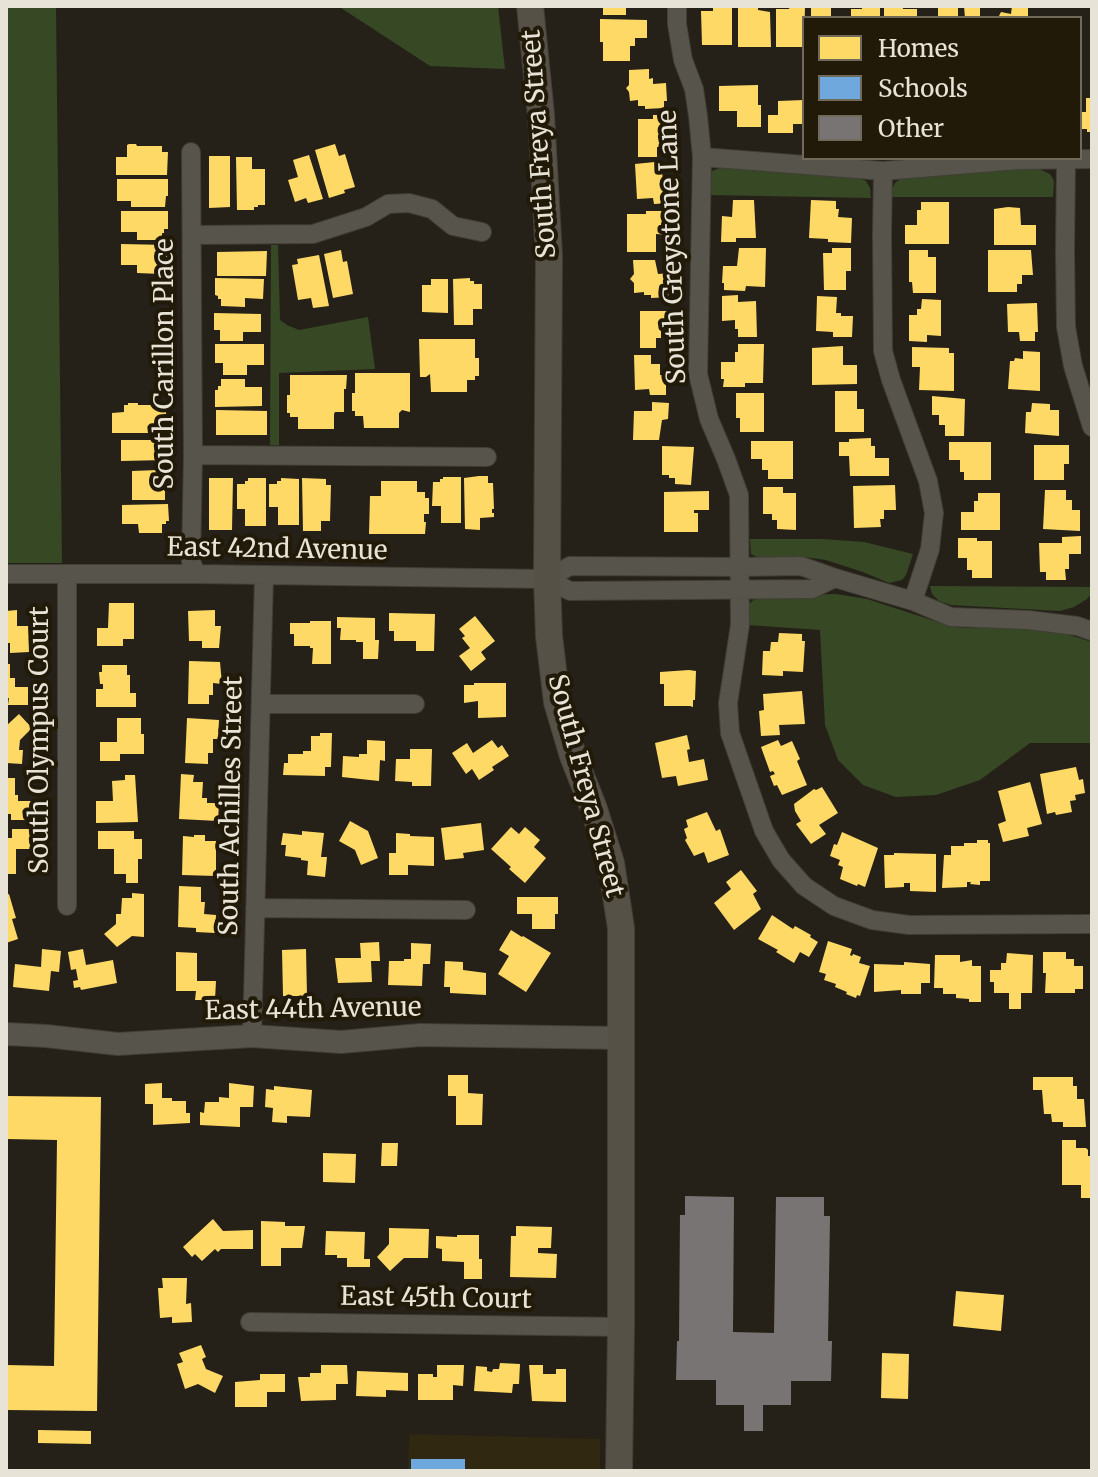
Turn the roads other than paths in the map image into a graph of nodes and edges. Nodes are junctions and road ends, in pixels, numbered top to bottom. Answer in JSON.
{"nodes":[{"id":1,"x":530,"y":6,"type":"edge"},
{"id":2,"x":677,"y":6,"type":"edge"},
{"id":3,"x":191,"y":152,"type":"dead end"},
{"id":4,"x":702,"y":157,"type":"junction"},
{"id":5,"x":1066,"y":160,"type":"joint"},
{"id":6,"x":883,"y":171,"type":"junction"},
{"id":7,"x":482,"y":232,"type":"dead end"},
{"id":8,"x":192,"y":235,"type":"junction"},
{"id":9,"x":1092,"y":427,"type":"edge"},
{"id":10,"x":193,"y":455,"type":"junction"},
{"id":11,"x":487,"y":457,"type":"dead end"},
{"id":12,"x":740,"y":567,"type":"junction"},
{"id":13,"x":6,"y":574,"type":"edge"},
{"id":14,"x":67,"y":574,"type":"junction"},
{"id":15,"x":196,"y":574,"type":"junction"},
{"id":16,"x":264,"y":576,"type":"junction"},
{"id":17,"x":835,"y":578,"type":"junction"},
{"id":18,"x":547,"y":579,"type":"junction"},
{"id":19,"x":740,"y":591,"type":"junction"},
{"id":20,"x":913,"y":601,"type":"junction"},
{"id":21,"x":1092,"y":613,"type":"edge"},
{"id":22,"x":1085,"y":629,"type":"edge"},
{"id":23,"x":261,"y":704,"type":"junction"},
{"id":24,"x":415,"y":704,"type":"dead end"},
{"id":25,"x":67,"y":906,"type":"dead end"},
{"id":26,"x":255,"y":908,"type":"junction"},
{"id":27,"x":466,"y":910,"type":"dead end"},
{"id":28,"x":1092,"y":924,"type":"edge"},
{"id":29,"x":6,"y":1034,"type":"edge"},
{"id":30,"x":252,"y":1036,"type":"junction"},
{"id":31,"x":622,"y":1038,"type":"junction"},
{"id":32,"x":250,"y":1322,"type":"dead end"},
{"id":33,"x":621,"y":1327,"type":"junction"},
{"id":34,"x":619,"y":1471,"type":"edge"}],
"edges":[{"from":1,"to":18,"type":"main road","name":"South Freya Street"},
{"from":2,"to":4,"type":"street","name":"South Greystone Lane"},
{"from":3,"to":8,"type":"street","name":"South Carillon Place"},
{"from":4,"to":6,"type":"street"},
{"from":4,"to":12,"type":"street","name":"South Greystone Lane"},
{"from":5,"to":6,"type":"street"},
{"from":5,"to":9,"type":"street"},
{"from":6,"to":20,"type":"street"},
{"from":7,"to":8,"type":"street"},
{"from":8,"to":10,"type":"street","name":"South Carillon Place"},
{"from":10,"to":11,"type":"street"},
{"from":10,"to":15,"type":"street","name":"South Carillon Place"},
{"from":12,"to":17,"type":"street"},
{"from":12,"to":18,"type":"street"},
{"from":12,"to":19,"type":"street","name":"South Greystone Lane"},
{"from":13,"to":14,"type":"street","name":"East 42nd Avenue"},
{"from":14,"to":15,"type":"street","name":"East 42nd Avenue"},
{"from":14,"to":25,"type":"street","name":"South Olympus Court"},
{"from":15,"to":16,"type":"street","name":"East 42nd Avenue"},
{"from":16,"to":18,"type":"street","name":"East 42nd Avenue"},
{"from":16,"to":23,"type":"street","name":"South Achilles Street"},
{"from":17,"to":19,"type":"street"},
{"from":17,"to":20,"type":"street"},
{"from":18,"to":19,"type":"street"},
{"from":18,"to":31,"type":"main road","name":"South Freya Street"},
{"from":19,"to":28,"type":"street","name":"South Greystone Lane"},
{"from":20,"to":22,"type":"street"},
{"from":21,"to":22,"type":"street"},
{"from":23,"to":24,"type":"street"},
{"from":23,"to":26,"type":"street","name":"South Achilles Street"},
{"from":26,"to":27,"type":"street"},
{"from":26,"to":30,"type":"street","name":"South Achilles Street"},
{"from":29,"to":30,"type":"street","name":"East 44th Avenue"},
{"from":30,"to":31,"type":"street","name":"East 44th Avenue"},
{"from":31,"to":33,"type":"main road","name":"South Freya Street"},
{"from":32,"to":33,"type":"street","name":"East 45th Court"},
{"from":33,"to":34,"type":"main road","name":"South Freya Street"}]}
